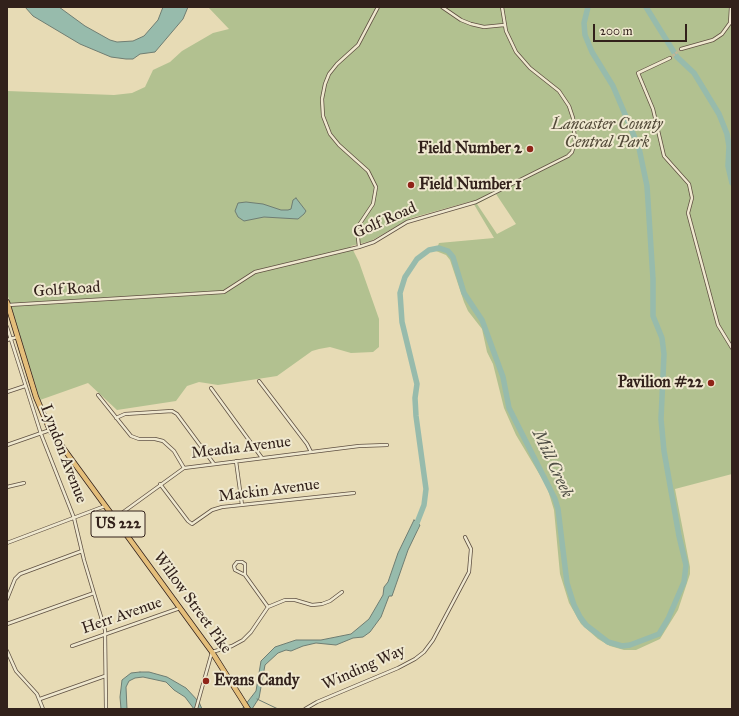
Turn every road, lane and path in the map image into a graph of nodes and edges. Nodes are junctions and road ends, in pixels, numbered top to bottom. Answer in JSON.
{"nodes":[{"id":1,"x":378,"y":7,"type":"edge"},
{"id":2,"x":442,"y":7,"type":"edge"},
{"id":3,"x":502,"y":7,"type":"edge"},
{"id":4,"x":731,"y":7,"type":"edge"},
{"id":5,"x":504,"y":24,"type":"junction"},
{"id":6,"x":681,"y":49,"type":"tunnel mouth"},
{"id":7,"x":670,"y":58,"type":"tunnel mouth"},
{"id":8,"x":359,"y":247,"type":"junction"},
{"id":9,"x":7,"y":304,"type":"edge"},
{"id":10,"x":7,"y":327,"type":"edge"},
{"id":11,"x":18,"y":337,"type":"junction"},
{"id":12,"x":11,"y":339,"type":"junction"},
{"id":13,"x":7,"y":340,"type":"edge"},
{"id":14,"x":732,"y":348,"type":"edge"},
{"id":15,"x":259,"y":381,"type":"dead end"},
{"id":16,"x":25,"y":386,"type":"junction"},
{"id":17,"x":211,"y":388,"type":"dead end"},
{"id":18,"x":7,"y":392,"type":"edge"},
{"id":19,"x":98,"y":395,"type":"dead end"},
{"id":20,"x":116,"y":418,"type":"junction"},
{"id":21,"x":50,"y":430,"type":"junction"},
{"id":22,"x":41,"y":434,"type":"junction"},
{"id":23,"x":7,"y":445,"type":"edge"},
{"id":24,"x":387,"y":445,"type":"dead end"},
{"id":25,"x":311,"y":452,"type":"junction"},
{"id":26,"x":262,"y":458,"type":"junction"},
{"id":27,"x":236,"y":461,"type":"junction"},
{"id":28,"x":214,"y":464,"type":"junction"},
{"id":29,"x":184,"y":468,"type":"junction"},
{"id":30,"x":24,"y":483,"type":"dead end"},
{"id":31,"x":160,"y":484,"type":"junction"},
{"id":32,"x":7,"y":488,"type":"edge"},
{"id":33,"x":354,"y":493,"type":"dead end"},
{"id":34,"x":242,"y":505,"type":"junction"},
{"id":35,"x":105,"y":506,"type":"junction"},
{"id":36,"x":74,"y":518,"type":"junction"},
{"id":37,"x":114,"y":519,"type":"junction"},
{"id":38,"x":465,"y":537,"type":"dead end"},
{"id":39,"x":7,"y":543,"type":"edge"},
{"id":40,"x":82,"y":551,"type":"junction"},
{"id":41,"x":245,"y":575,"type":"junction"},
{"id":42,"x":94,"y":592,"type":"junction"},
{"id":43,"x":342,"y":592,"type":"dead end"},
{"id":44,"x":7,"y":599,"type":"edge"},
{"id":45,"x":268,"y":607,"type":"junction"},
{"id":46,"x":180,"y":608,"type":"junction"},
{"id":47,"x":7,"y":624,"type":"edge"},
{"id":48,"x":106,"y":634,"type":"junction"},
{"id":49,"x":72,"y":646,"type":"dead end"},
{"id":50,"x":7,"y":651,"type":"edge"},
{"id":51,"x":212,"y":652,"type":"junction"},
{"id":52,"x":106,"y":676,"type":"junction"},
{"id":53,"x":40,"y":699,"type":"junction"},
{"id":54,"x":44,"y":709,"type":"edge"},
{"id":55,"x":106,"y":709,"type":"edge"},
{"id":56,"x":196,"y":709,"type":"edge"},
{"id":57,"x":248,"y":709,"type":"edge"},
{"id":58,"x":305,"y":709,"type":"edge"}],
"edges":[{"from":1,"to":8,"type":"street"},
{"from":2,"to":5,"type":"street"},
{"from":3,"to":5,"type":"street","name":"Golf Road"},
{"from":4,"to":6,"type":"street"},
{"from":5,"to":8,"type":"street","name":"Golf Road"},
{"from":7,"to":14,"type":"street"},
{"from":8,"to":9,"type":"street","name":"Golf Road"},
{"from":9,"to":11,"type":"highway","name":"Willow Street Pike","number":"US 222"},
{"from":10,"to":12,"type":"street","name":"Lyndon Avenue"},
{"from":11,"to":12,"type":"street"},
{"from":11,"to":21,"type":"highway","name":"Willow Street Pike","number":"US 222"},
{"from":12,"to":13,"type":"street"},
{"from":12,"to":16,"type":"street","name":"Lyndon Avenue"},
{"from":15,"to":25,"type":"street"},
{"from":16,"to":18,"type":"street"},
{"from":16,"to":22,"type":"street","name":"Lyndon Avenue"},
{"from":17,"to":26,"type":"street"},
{"from":19,"to":20,"type":"street"},
{"from":20,"to":28,"type":"street"},
{"from":20,"to":29,"type":"street"},
{"from":21,"to":22,"type":"street"},
{"from":21,"to":35,"type":"highway","name":"Willow Street Pike","number":"US 222"},
{"from":22,"to":23,"type":"street"},
{"from":22,"to":36,"type":"street","name":"Lyndon Avenue"},
{"from":24,"to":25,"type":"street","name":"Meadia Avenue"},
{"from":25,"to":26,"type":"street","name":"Meadia Avenue"},
{"from":26,"to":27,"type":"street","name":"Meadia Avenue"},
{"from":27,"to":28,"type":"street","name":"Meadia Avenue"},
{"from":27,"to":34,"type":"street"},
{"from":28,"to":29,"type":"street","name":"Meadia Avenue"},
{"from":29,"to":31,"type":"street","name":"Meadia Avenue"},
{"from":30,"to":32,"type":"street"},
{"from":31,"to":34,"type":"street","name":"Mackin Avenue"},
{"from":31,"to":37,"type":"street","name":"Meadia Avenue"},
{"from":33,"to":34,"type":"street","name":"Mackin Avenue"},
{"from":35,"to":36,"type":"street"},
{"from":35,"to":37,"type":"highway","name":"Willow Street Pike","number":"US 222"},
{"from":36,"to":39,"type":"street"},
{"from":36,"to":40,"type":"street","name":"Lyndon Avenue"},
{"from":37,"to":46,"type":"highway","name":"Willow Street Pike","number":"US 222"},
{"from":38,"to":58,"type":"street","name":"Winding Way"},
{"from":40,"to":42,"type":"street","name":"Lyndon Avenue"},
{"from":40,"to":44,"type":"street"},
{"from":41,"to":41,"type":"street"},
{"from":41,"to":45,"type":"street"},
{"from":42,"to":47,"type":"street"},
{"from":42,"to":48,"type":"street","name":"Lyndon Avenue"},
{"from":43,"to":45,"type":"street"},
{"from":45,"to":51,"type":"street"},
{"from":46,"to":48,"type":"street","name":"Herr Avenue"},
{"from":46,"to":51,"type":"highway","name":"Willow Street Pike","number":"US 222"},
{"from":48,"to":49,"type":"street","name":"Herr Avenue"},
{"from":48,"to":52,"type":"street","name":"Lyndon Avenue"},
{"from":50,"to":53,"type":"street"},
{"from":51,"to":56,"type":"street"},
{"from":51,"to":57,"type":"highway","name":"Willow Street Pike","number":"US 222"},
{"from":52,"to":53,"type":"street"},
{"from":52,"to":55,"type":"street","name":"Lyndon Avenue"},
{"from":53,"to":54,"type":"street"}]}
